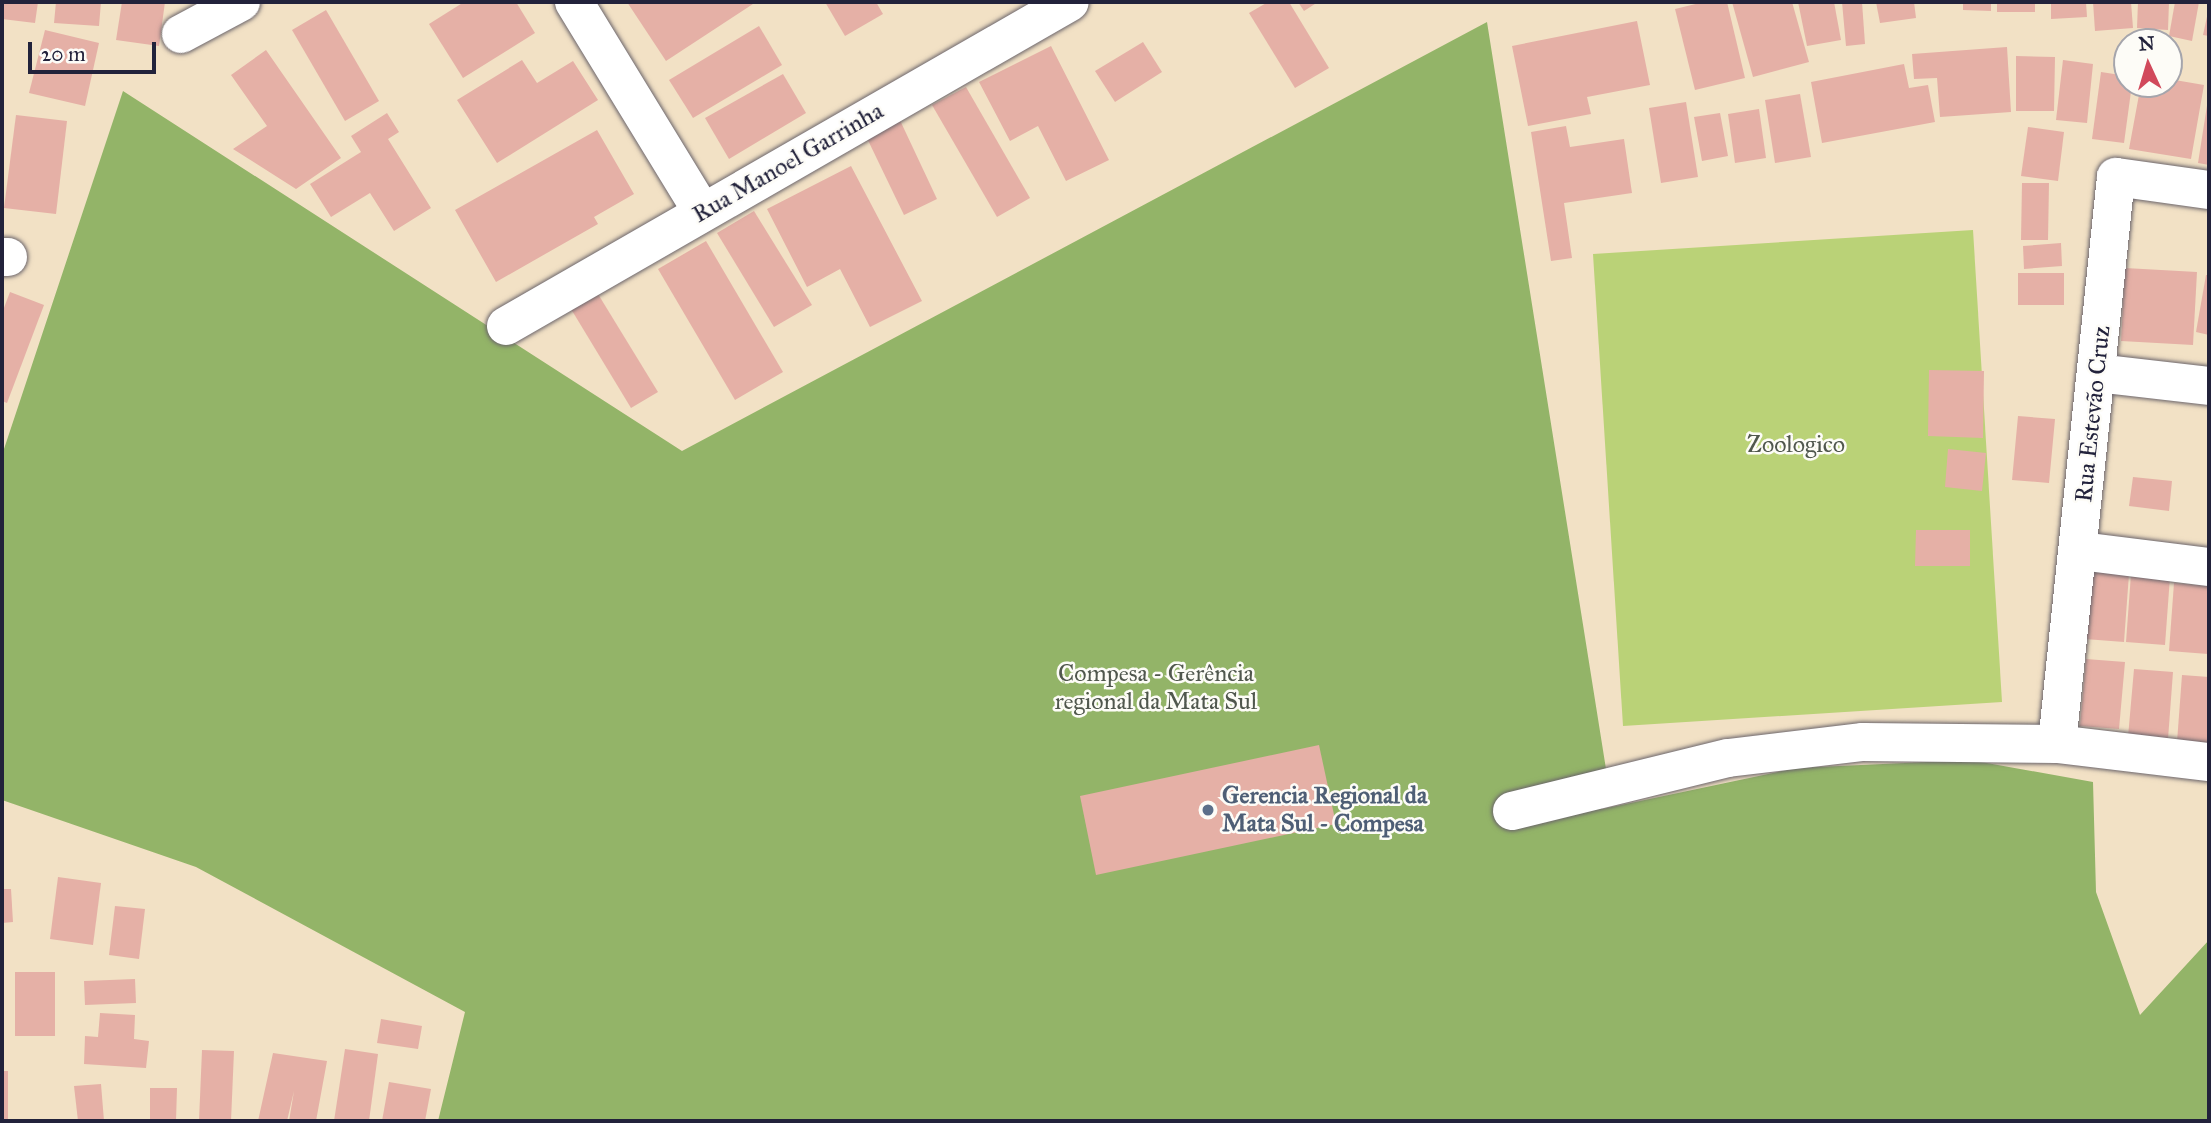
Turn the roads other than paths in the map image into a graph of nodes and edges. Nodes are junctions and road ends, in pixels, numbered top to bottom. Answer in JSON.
{"nodes":[{"id":1,"x":241,"y":2,"type":"edge"},
{"id":2,"x":574,"y":2,"type":"edge"},
{"id":3,"x":1070,"y":2,"type":"edge"},
{"id":4,"x":181,"y":34,"type":"dead end"},
{"id":5,"x":2209,"y":190,"type":"edge"},
{"id":6,"x":702,"y":212,"type":"junction"},
{"id":7,"x":506,"y":326,"type":"dead end"},
{"id":8,"x":2097,"y":373,"type":"junction"},
{"id":9,"x":2209,"y":386,"type":"edge"},
{"id":10,"x":2080,"y":551,"type":"junction"},
{"id":11,"x":2209,"y":567,"type":"edge"},
{"id":12,"x":2057,"y":744,"type":"junction"},
{"id":13,"x":2209,"y":762,"type":"edge"},
{"id":14,"x":1512,"y":811,"type":"dead end"}],
"edges":[{"from":1,"to":4,"type":"street"},
{"from":2,"to":6,"type":"street"},
{"from":3,"to":6,"type":"street","name":"Rua Manoel Garrinha"},
{"from":5,"to":8,"type":"street","name":"Rua Estevão Cruz"},
{"from":6,"to":7,"type":"street","name":"Rua Manoel Garrinha"},
{"from":8,"to":9,"type":"street"},
{"from":8,"to":10,"type":"street","name":"Rua Estevão Cruz"},
{"from":10,"to":11,"type":"street"},
{"from":10,"to":12,"type":"street","name":"Rua Estevão Cruz"},
{"from":12,"to":13,"type":"street"},
{"from":12,"to":14,"type":"street"}]}
